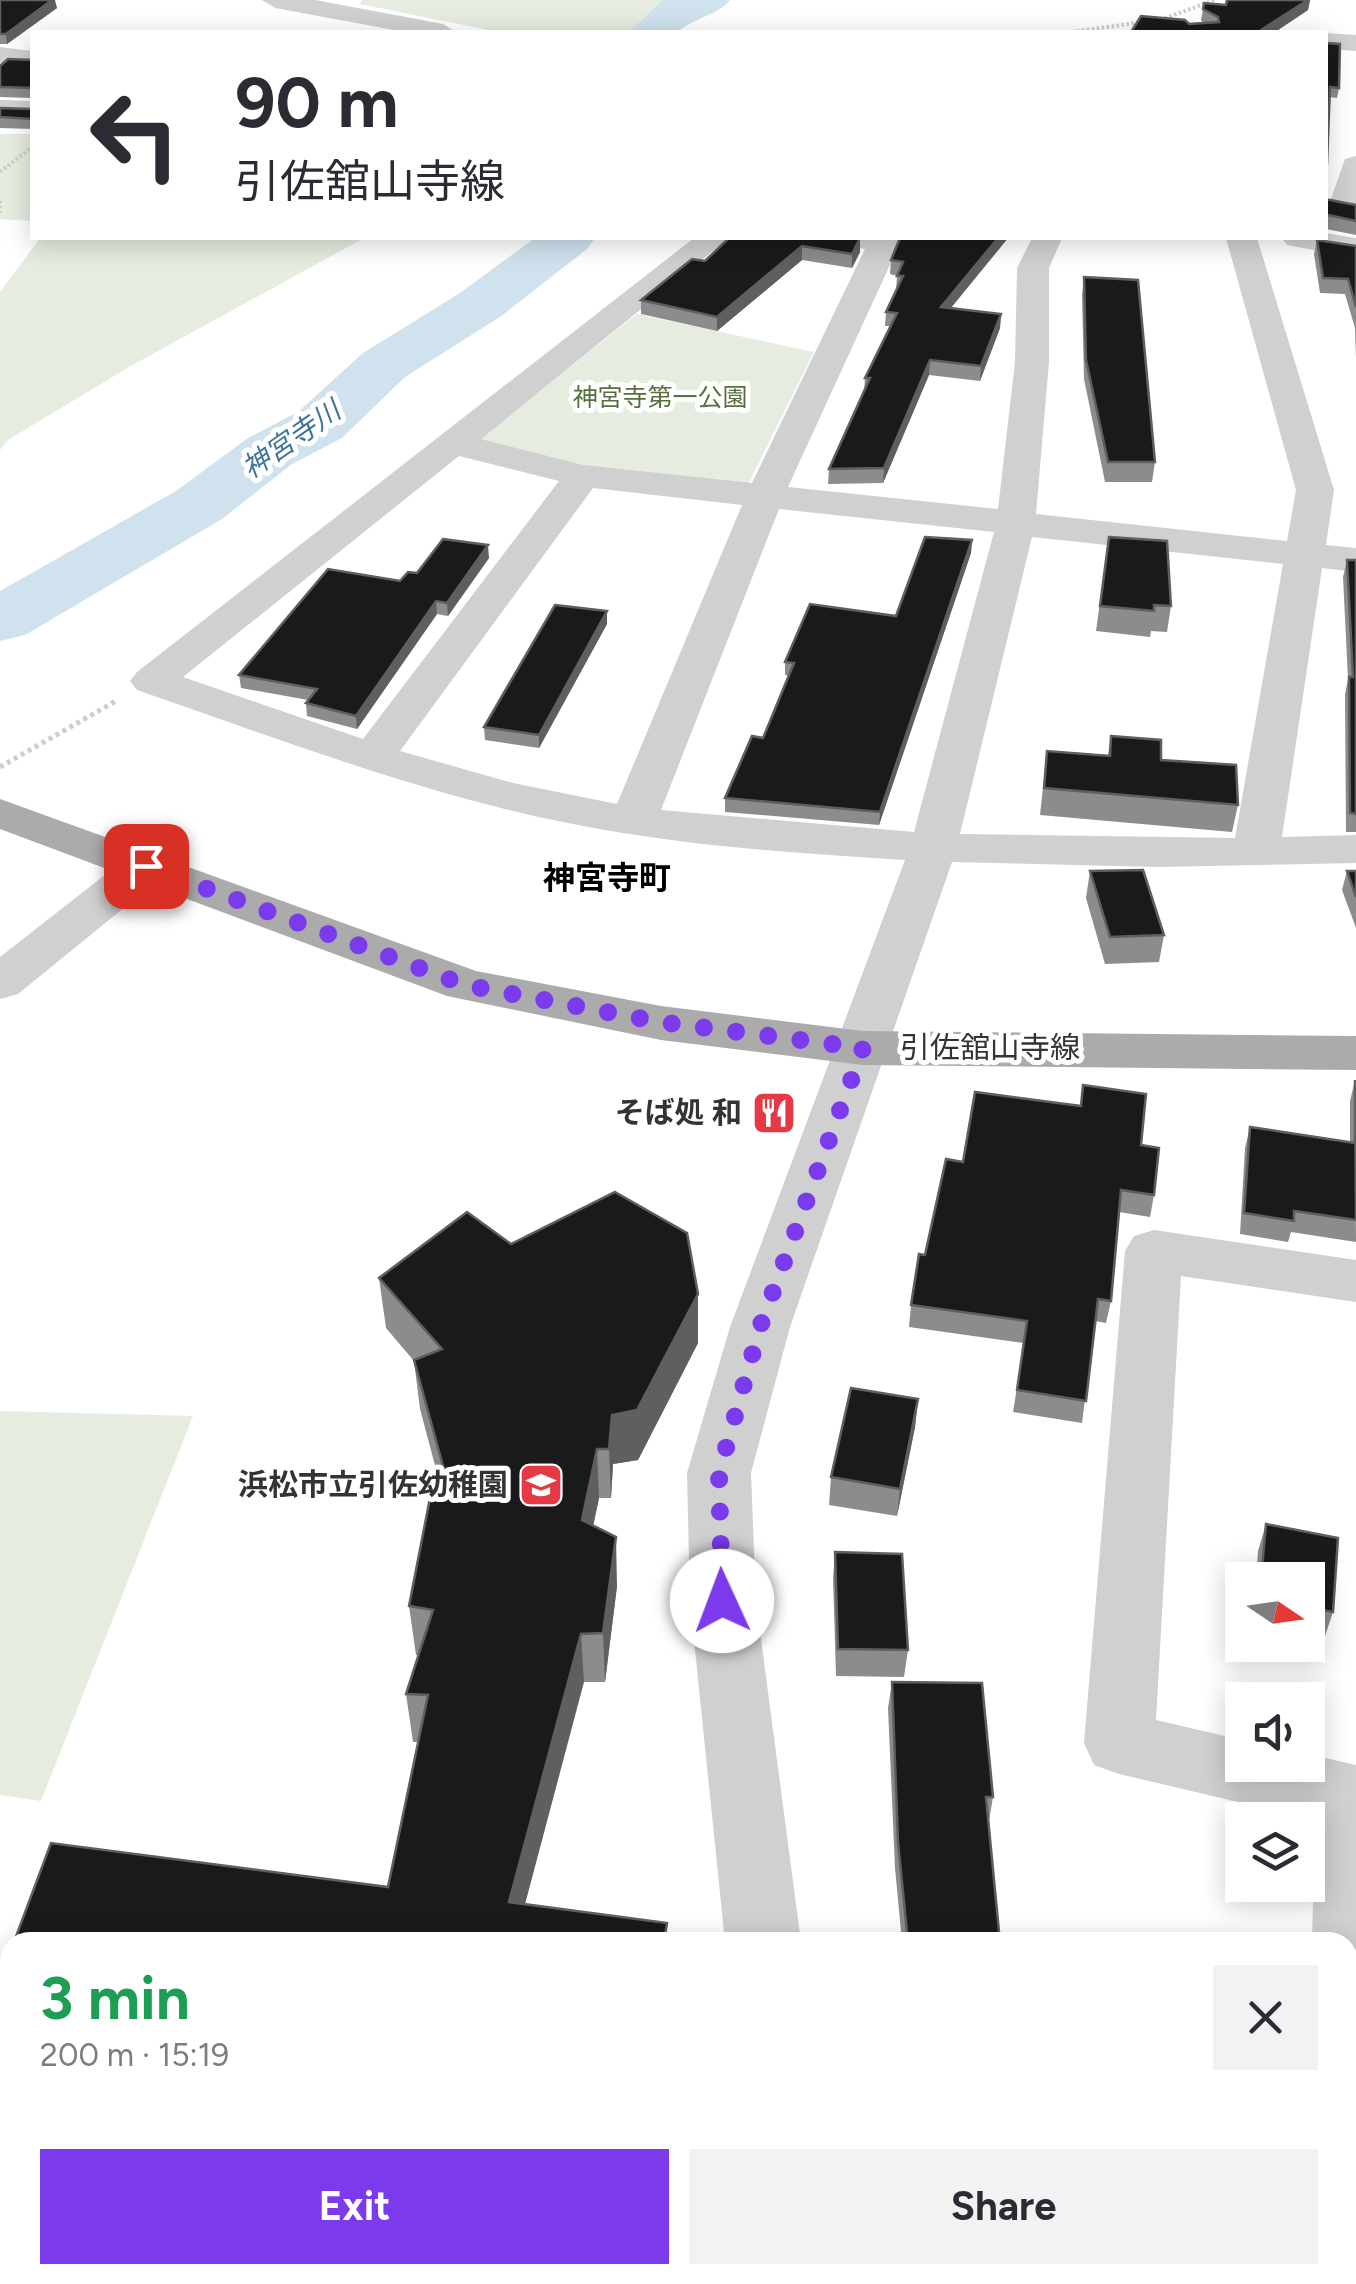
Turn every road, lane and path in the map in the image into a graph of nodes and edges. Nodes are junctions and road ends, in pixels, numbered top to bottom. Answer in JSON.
{"nodes":[{"id":1,"x":275,"y":0,"type":"edge"},
{"id":2,"x":1215,"y":0,"type":"edge"},
{"id":3,"x":432,"y":30,"type":"edge"},
{"id":4,"x":1085,"y":30,"type":"edge"},
{"id":5,"x":1328,"y":41,"type":"edge"},
{"id":6,"x":1356,"y":43,"type":"edge"},
{"id":7,"x":0,"y":55,"type":"edge"},
{"id":8,"x":30,"y":60,"type":"edge"},
{"id":9,"x":0,"y":108,"type":"edge"},
{"id":10,"x":30,"y":109,"type":"edge"},
{"id":11,"x":30,"y":149,"type":"edge"},
{"id":12,"x":1356,"y":165,"type":"edge"},
{"id":13,"x":0,"y":172,"type":"edge"},
{"id":14,"x":1342,"y":198,"type":"edge"},
{"id":15,"x":0,"y":201,"type":"edge"},
{"id":16,"x":0,"y":212,"type":"edge"},
{"id":17,"x":710,"y":240,"type":"edge"},
{"id":18,"x":866,"y":240,"type":"edge"},
{"id":19,"x":1046,"y":240,"type":"edge"},
{"id":20,"x":1243,"y":240,"type":"edge"},
{"id":21,"x":1310,"y":240,"type":"edge"},
{"id":22,"x":1356,"y":248,"type":"edge"},
{"id":23,"x":450,"y":443,"type":"junction"},
{"id":24,"x":583,"y":476,"type":"junction"},
{"id":25,"x":765,"y":496,"type":"junction"},
{"id":26,"x":1016,"y":523,"type":"junction"},
{"id":27,"x":1306,"y":554,"type":"junction"},
{"id":28,"x":1356,"y":560,"type":"edge"},
{"id":29,"x":152,"y":681,"type":"junction"},
{"id":30,"x":374,"y":756,"type":"junction"},
{"id":31,"x":0,"y":767,"type":"edge"},
{"id":32,"x":0,"y":813,"type":"edge"},
{"id":33,"x":634,"y":819,"type":"junction"},
{"id":34,"x":934,"y":848,"type":"junction"},
{"id":35,"x":1356,"y":849,"type":"edge"},
{"id":36,"x":1256,"y":853,"type":"junction"},
{"id":37,"x":146,"y":866,"type":"junction"},
{"id":38,"x":0,"y":983,"type":"edge"},
{"id":39,"x":863,"y":1048,"type":"junction"},
{"id":40,"x":1356,"y":1053,"type":"edge"},
{"id":41,"x":1356,"y":1281,"type":"edge"},
{"id":42,"x":1354,"y":1796,"type":"edge"},
{"id":43,"x":762,"y":1932,"type":"edge"},
{"id":44,"x":1352,"y":1932,"type":"edge"}],
"edges":[{"from":1,"to":3,"type":"street"},
{"from":2,"to":4,"type":"path"},
{"from":5,"to":6,"type":"street"},
{"from":7,"to":8,"type":"street"},
{"from":9,"to":10,"type":"street"},
{"from":11,"to":13,"type":"path"},
{"from":12,"to":14,"type":"street"},
{"from":15,"to":16,"type":"path"},
{"from":17,"to":23,"type":"street"},
{"from":18,"to":25,"type":"street"},
{"from":19,"to":26,"type":"street"},
{"from":20,"to":27,"type":"street"},
{"from":21,"to":22,"type":"street"},
{"from":23,"to":24,"type":"street"},
{"from":23,"to":29,"type":"street"},
{"from":24,"to":25,"type":"street"},
{"from":24,"to":30,"type":"street"},
{"from":25,"to":26,"type":"street"},
{"from":25,"to":33,"type":"street"},
{"from":26,"to":27,"type":"street"},
{"from":26,"to":34,"type":"street"},
{"from":27,"to":28,"type":"street"},
{"from":27,"to":36,"type":"street"},
{"from":29,"to":30,"type":"street"},
{"from":29,"to":31,"type":"path"},
{"from":30,"to":33,"type":"street"},
{"from":32,"to":37,"type":"main road","name":"引佐舘山寺線"},
{"from":33,"to":34,"type":"street"},
{"from":34,"to":36,"type":"street"},
{"from":34,"to":39,"type":"street"},
{"from":35,"to":36,"type":"street"},
{"from":37,"to":38,"type":"street"},
{"from":37,"to":39,"type":"main road","name":"引佐舘山寺線"},
{"from":39,"to":40,"type":"main road","name":"引佐舘山寺線"},
{"from":39,"to":43,"type":"street"},
{"from":41,"to":42,"type":"street"},
{"from":42,"to":44,"type":"street"}]}
